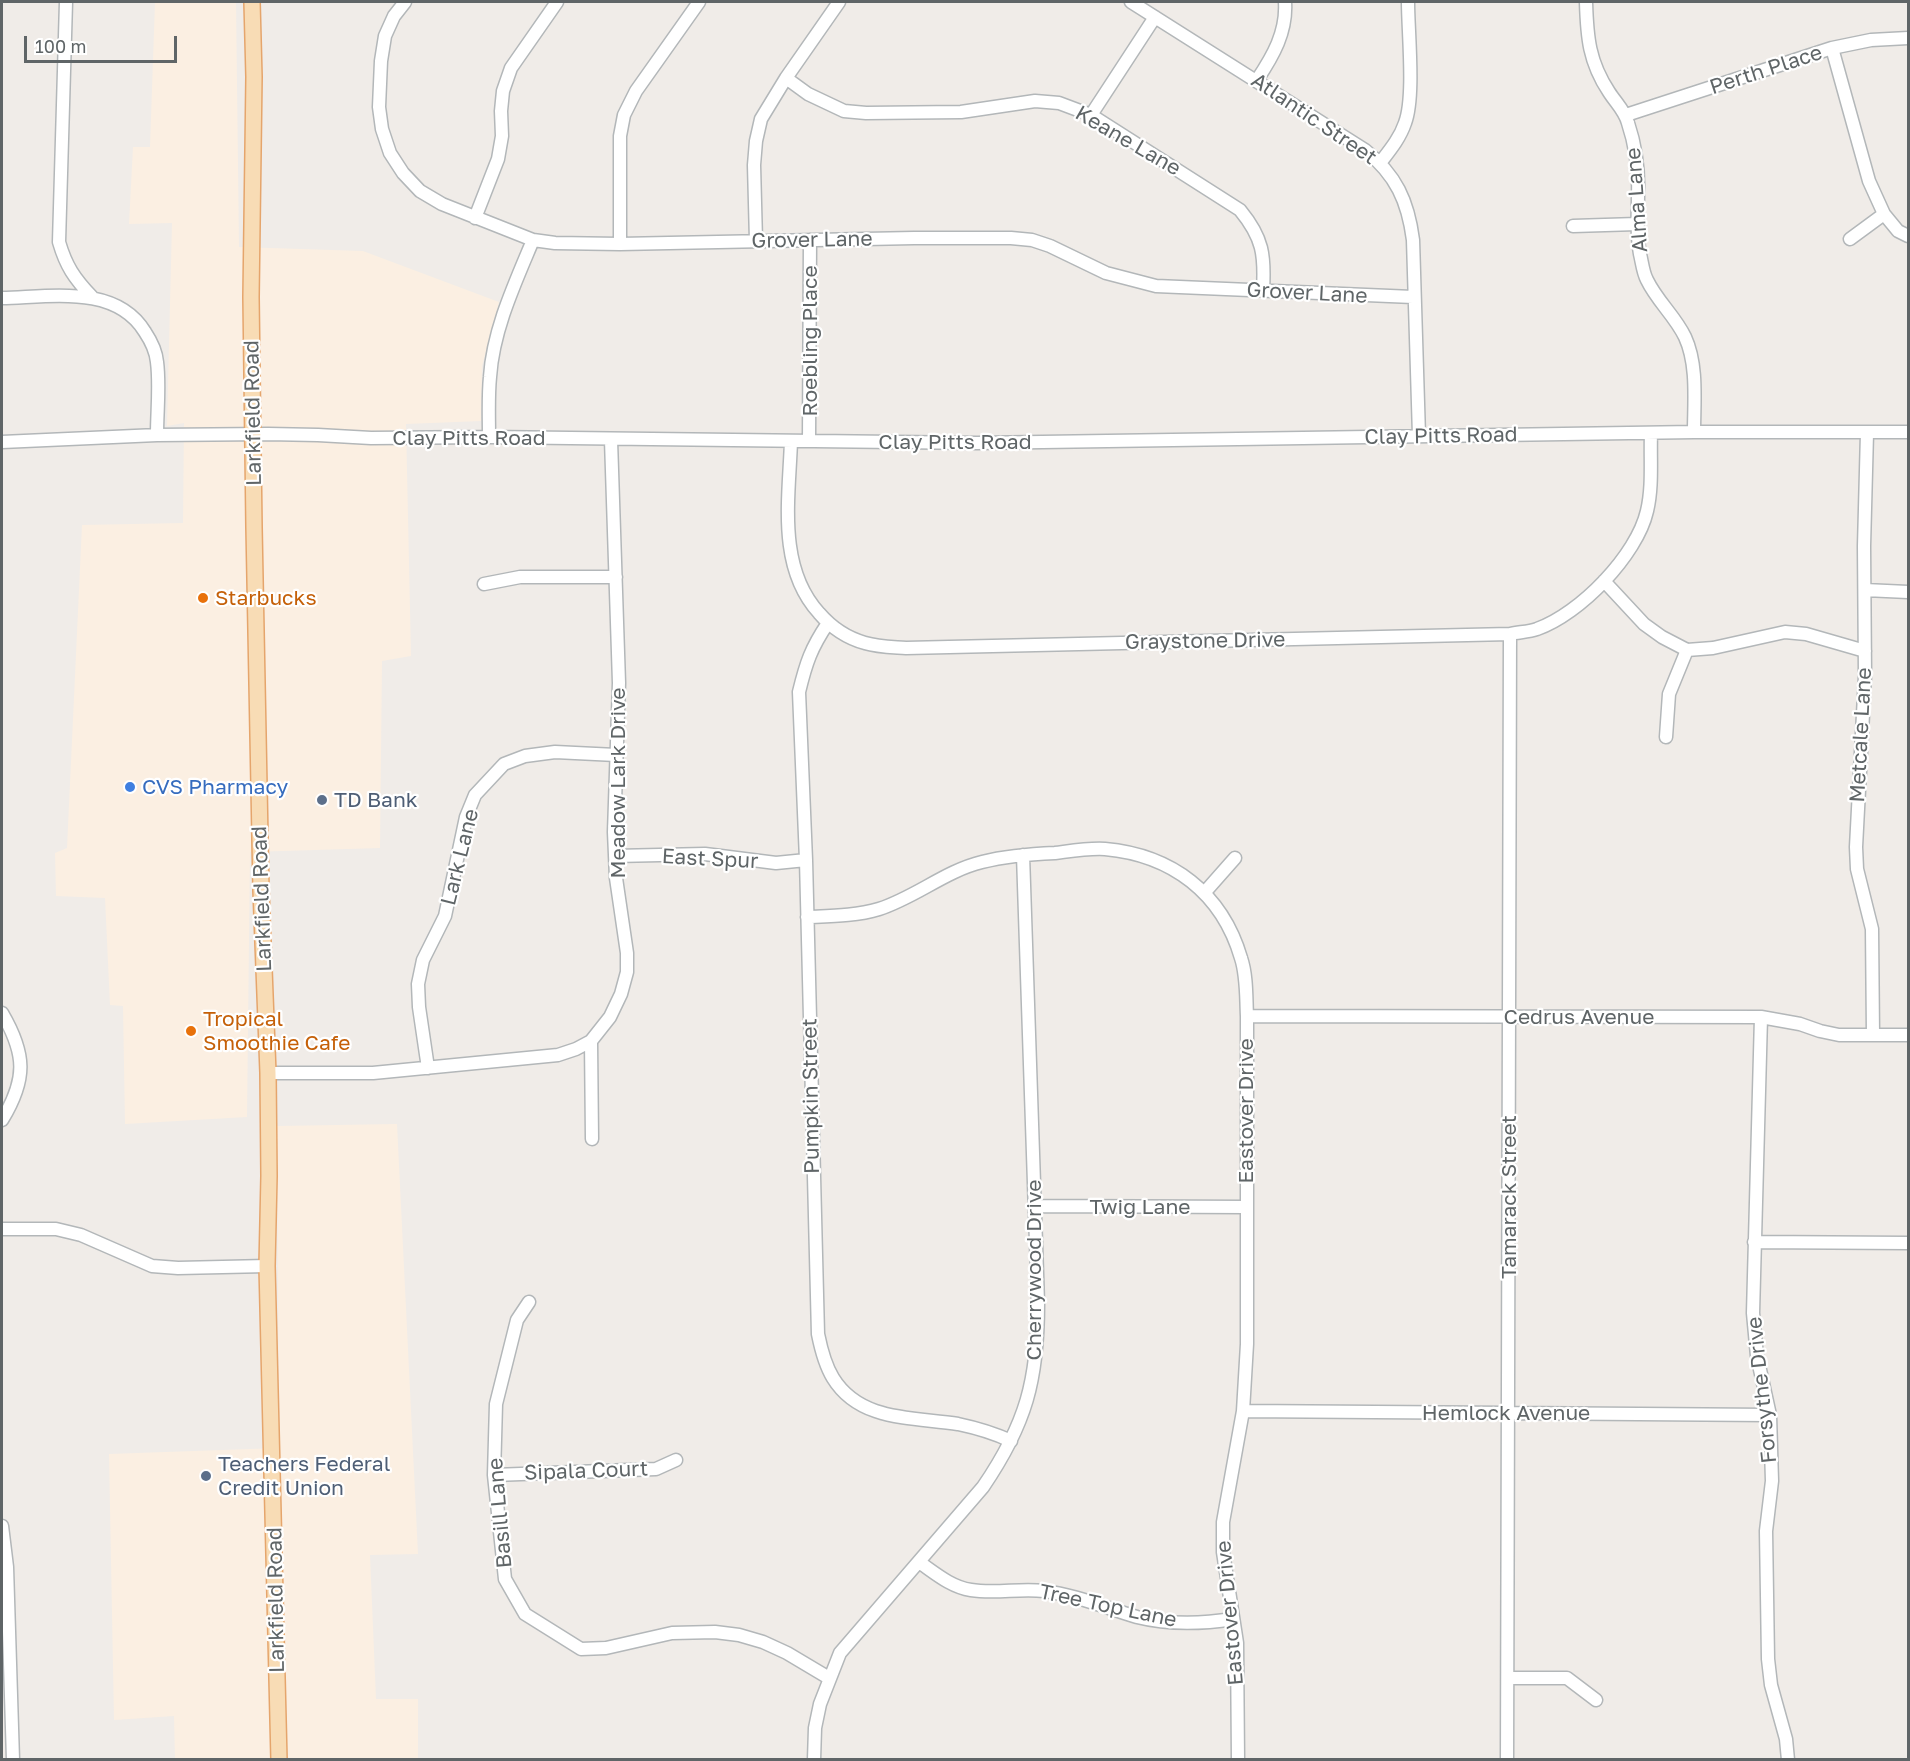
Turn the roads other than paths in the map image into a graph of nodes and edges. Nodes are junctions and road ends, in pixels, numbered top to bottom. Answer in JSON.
{"nodes":[{"id":1,"x":66,"y":2,"type":"edge"},
{"id":2,"x":252,"y":2,"type":"edge"},
{"id":3,"x":405,"y":2,"type":"edge"},
{"id":4,"x":557,"y":2,"type":"edge"},
{"id":5,"x":699,"y":2,"type":"edge"},
{"id":6,"x":839,"y":2,"type":"edge"},
{"id":7,"x":1131,"y":2,"type":"edge"},
{"id":8,"x":1285,"y":2,"type":"edge"},
{"id":9,"x":1408,"y":2,"type":"edge"},
{"id":10,"x":1586,"y":2,"type":"edge"},
{"id":11,"x":1155,"y":17,"type":"junction"},
{"id":12,"x":1908,"y":38,"type":"edge"},
{"id":13,"x":1832,"y":48,"type":"junction"},
{"id":14,"x":786,"y":78,"type":"junction"},
{"id":15,"x":1257,"y":80,"type":"junction"},
{"id":16,"x":1091,"y":115,"type":"junction"},
{"id":17,"x":1626,"y":115,"type":"junction"},
{"id":18,"x":1380,"y":163,"type":"junction"},
{"id":19,"x":1884,"y":214,"type":"junction"},
{"id":20,"x":475,"y":218,"type":"junction"},
{"id":21,"x":1637,"y":224,"type":"junction"},
{"id":22,"x":1573,"y":226,"type":"dead end"},
{"id":23,"x":1908,"y":236,"type":"edge"},
{"id":24,"x":1850,"y":239,"type":"dead end"},
{"id":25,"x":532,"y":240,"type":"junction"},
{"id":26,"x":810,"y":240,"type":"junction"},
{"id":27,"x":756,"y":241,"type":"junction"},
{"id":28,"x":620,"y":244,"type":"junction"},
{"id":29,"x":1263,"y":290,"type":"junction"},
{"id":30,"x":92,"y":297,"type":"junction"},
{"id":31,"x":1413,"y":297,"type":"junction"},
{"id":32,"x":2,"y":298,"type":"edge"},
{"id":33,"x":1694,"y":432,"type":"junction"},
{"id":34,"x":1908,"y":432,"type":"edge"},
{"id":35,"x":1651,"y":433,"type":"junction"},
{"id":36,"x":1867,"y":433,"type":"junction"},
{"id":37,"x":157,"y":435,"type":"junction"},
{"id":38,"x":253,"y":435,"type":"junction"},
{"id":39,"x":1419,"y":436,"type":"junction"},
{"id":40,"x":489,"y":437,"type":"junction"},
{"id":41,"x":611,"y":440,"type":"junction"},
{"id":42,"x":792,"y":441,"type":"junction"},
{"id":43,"x":809,"y":441,"type":"junction"},
{"id":44,"x":2,"y":442,"type":"edge"},
{"id":45,"x":616,"y":577,"type":"junction"},
{"id":46,"x":1604,"y":581,"type":"junction"},
{"id":47,"x":484,"y":584,"type":"dead end"},
{"id":48,"x":1865,"y":590,"type":"junction"},
{"id":49,"x":1908,"y":592,"type":"edge"},
{"id":50,"x":828,"y":623,"type":"junction"},
{"id":51,"x":1510,"y":634,"type":"junction"},
{"id":52,"x":1687,"y":650,"type":"junction"},
{"id":53,"x":1865,"y":651,"type":"junction"},
{"id":54,"x":1666,"y":737,"type":"dead end"},
{"id":55,"x":616,"y":755,"type":"junction"},
{"id":56,"x":1023,"y":855,"type":"junction"},
{"id":57,"x":615,"y":856,"type":"junction"},
{"id":58,"x":1235,"y":858,"type":"dead end"},
{"id":59,"x":806,"y":860,"type":"junction"},
{"id":60,"x":1205,"y":892,"type":"junction"},
{"id":61,"x":807,"y":917,"type":"junction"},
{"id":62,"x":2,"y":1013,"type":"edge"},
{"id":63,"x":1247,"y":1016,"type":"junction"},
{"id":64,"x":1510,"y":1017,"type":"junction"},
{"id":65,"x":1761,"y":1017,"type":"junction"},
{"id":66,"x":1873,"y":1035,"type":"junction"},
{"id":67,"x":1908,"y":1035,"type":"edge"},
{"id":68,"x":591,"y":1041,"type":"junction"},
{"id":69,"x":428,"y":1068,"type":"junction"},
{"id":70,"x":268,"y":1073,"type":"junction"},
{"id":71,"x":2,"y":1120,"type":"edge"},
{"id":72,"x":592,"y":1139,"type":"dead end"},
{"id":73,"x":1035,"y":1206,"type":"junction"},
{"id":74,"x":1246,"y":1207,"type":"junction"},
{"id":75,"x":2,"y":1229,"type":"edge"},
{"id":76,"x":1754,"y":1242,"type":"junction"},
{"id":77,"x":1908,"y":1243,"type":"edge"},
{"id":78,"x":267,"y":1266,"type":"junction"},
{"id":79,"x":529,"y":1302,"type":"dead end"},
{"id":80,"x":1243,"y":1412,"type":"junction"},
{"id":81,"x":1508,"y":1413,"type":"junction"},
{"id":82,"x":1770,"y":1415,"type":"junction"},
{"id":83,"x":1011,"y":1441,"type":"junction"},
{"id":84,"x":676,"y":1460,"type":"dead end"},
{"id":85,"x":494,"y":1475,"type":"junction"},
{"id":86,"x":2,"y":1526,"type":"edge"},
{"id":87,"x":919,"y":1562,"type":"junction"},
{"id":88,"x":1233,"y":1619,"type":"junction"},
{"id":89,"x":5,"y":1627,"type":"edge"},
{"id":90,"x":829,"y":1678,"type":"junction"},
{"id":91,"x":1508,"y":1678,"type":"junction"},
{"id":92,"x":1596,"y":1700,"type":"dead end"},
{"id":93,"x":13,"y":1760,"type":"edge"},
{"id":94,"x":279,"y":1760,"type":"edge"},
{"id":95,"x":814,"y":1760,"type":"edge"},
{"id":96,"x":1238,"y":1760,"type":"edge"},
{"id":97,"x":1507,"y":1760,"type":"edge"},
{"id":98,"x":1788,"y":1760,"type":"edge"}],
"edges":[{"from":1,"to":30,"type":"street"},
{"from":2,"to":38,"type":"main road","name":"Larkfield Road"},
{"from":3,"to":20,"type":"street","name":"Grover Lane"},
{"from":4,"to":20,"type":"street"},
{"from":5,"to":28,"type":"street"},
{"from":6,"to":14,"type":"street"},
{"from":7,"to":11,"type":"street","name":"Atlantic Street"},
{"from":8,"to":15,"type":"street"},
{"from":9,"to":18,"type":"street"},
{"from":10,"to":17,"type":"street","name":"Alma Lane"},
{"from":11,"to":15,"type":"street","name":"Atlantic Street"},
{"from":11,"to":16,"type":"street"},
{"from":12,"to":13,"type":"street","name":"Perth Place"},
{"from":13,"to":17,"type":"street","name":"Perth Place"},
{"from":13,"to":19,"type":"street"},
{"from":14,"to":16,"type":"street","name":"Keane Lane"},
{"from":14,"to":27,"type":"street"},
{"from":15,"to":18,"type":"street","name":"Atlantic Street"},
{"from":16,"to":29,"type":"street","name":"Keane Lane"},
{"from":17,"to":21,"type":"street","name":"Alma Lane"},
{"from":18,"to":31,"type":"street","name":"Atlantic Street"},
{"from":19,"to":23,"type":"street"},
{"from":19,"to":24,"type":"street"},
{"from":20,"to":25,"type":"street","name":"Grover Lane"},
{"from":21,"to":22,"type":"street"},
{"from":21,"to":33,"type":"street","name":"Alma Lane"},
{"from":25,"to":28,"type":"street","name":"Grover Lane"},
{"from":25,"to":40,"type":"street"},
{"from":26,"to":27,"type":"street","name":"Grover Lane"},
{"from":26,"to":29,"type":"street","name":"Grover Lane"},
{"from":26,"to":43,"type":"street","name":"Roebling Place"},
{"from":27,"to":28,"type":"street","name":"Grover Lane"},
{"from":29,"to":31,"type":"street","name":"Grover Lane"},
{"from":30,"to":32,"type":"street"},
{"from":30,"to":37,"type":"street"},
{"from":31,"to":39,"type":"street","name":"Atlantic Street"},
{"from":33,"to":35,"type":"street","name":"Clay Pitts Road"},
{"from":33,"to":36,"type":"street","name":"Clay Pitts Road"},
{"from":34,"to":36,"type":"street","name":"Clay Pitts Road"},
{"from":35,"to":39,"type":"street","name":"Clay Pitts Road"},
{"from":35,"to":46,"type":"street","name":"Graystone Drive"},
{"from":36,"to":48,"type":"street","name":"Metcale Lane"},
{"from":37,"to":38,"type":"street","name":"Clay Pitts Road"},
{"from":37,"to":44,"type":"street","name":"Clay Pitts Road"},
{"from":38,"to":40,"type":"street","name":"Clay Pitts Road"},
{"from":38,"to":70,"type":"main road","name":"Larkfield Road"},
{"from":39,"to":43,"type":"street","name":"Clay Pitts Road"},
{"from":40,"to":41,"type":"street","name":"Clay Pitts Road"},
{"from":41,"to":42,"type":"street","name":"Clay Pitts Road"},
{"from":41,"to":45,"type":"street","name":"Meadow Lark Drive"},
{"from":42,"to":43,"type":"street","name":"Clay Pitts Road"},
{"from":42,"to":50,"type":"street","name":"Graystone Drive"},
{"from":45,"to":47,"type":"street"},
{"from":45,"to":55,"type":"street","name":"Meadow Lark Drive"},
{"from":46,"to":51,"type":"street","name":"Graystone Drive"},
{"from":46,"to":52,"type":"street"},
{"from":48,"to":49,"type":"street"},
{"from":48,"to":53,"type":"street","name":"Metcale Lane"},
{"from":50,"to":51,"type":"street","name":"Graystone Drive"},
{"from":50,"to":59,"type":"street","name":"Pumpkin Street"},
{"from":51,"to":64,"type":"street","name":"Tamarack Street"},
{"from":52,"to":53,"type":"street"},
{"from":52,"to":54,"type":"street"},
{"from":53,"to":66,"type":"street","name":"Metcale Lane"},
{"from":55,"to":57,"type":"street","name":"Meadow Lark Drive"},
{"from":55,"to":69,"type":"street","name":"Lark Lane"},
{"from":56,"to":60,"type":"street","name":"Eastover Drive"},
{"from":56,"to":61,"type":"street","name":"Eastover Drive"},
{"from":56,"to":73,"type":"street","name":"Cherrywood Drive"},
{"from":57,"to":59,"type":"street","name":"East Spur"},
{"from":57,"to":68,"type":"street","name":"Meadow Lark Drive"},
{"from":58,"to":60,"type":"street"},
{"from":59,"to":61,"type":"street","name":"Pumpkin Street"},
{"from":60,"to":63,"type":"street","name":"Eastover Drive"},
{"from":61,"to":83,"type":"street","name":"Pumpkin Street"},
{"from":62,"to":71,"type":"street"},
{"from":63,"to":64,"type":"street","name":"Cedrus Avenue"},
{"from":63,"to":74,"type":"street","name":"Eastover Drive"},
{"from":64,"to":65,"type":"street","name":"Cedrus Avenue"},
{"from":64,"to":81,"type":"street","name":"Tamarack Street"},
{"from":65,"to":66,"type":"street","name":"Cedrus Avenue"},
{"from":65,"to":76,"type":"street","name":"Forsythe Drive"},
{"from":66,"to":67,"type":"street","name":"Cedrus Avenue"},
{"from":68,"to":69,"type":"street","name":"Meadow Lark Drive"},
{"from":68,"to":72,"type":"street"},
{"from":69,"to":70,"type":"street","name":"Meadow Lark Drive"},
{"from":70,"to":78,"type":"main road","name":"Larkfield Road"},
{"from":73,"to":74,"type":"street","name":"Twig Lane"},
{"from":73,"to":83,"type":"street","name":"Cherrywood Drive"},
{"from":74,"to":80,"type":"street","name":"Eastover Drive"},
{"from":75,"to":78,"type":"street"},
{"from":76,"to":77,"type":"street"},
{"from":76,"to":82,"type":"street","name":"Forsythe Drive"},
{"from":78,"to":94,"type":"main road","name":"Larkfield Road"},
{"from":79,"to":85,"type":"street","name":"Basill Lane"},
{"from":80,"to":81,"type":"street","name":"Hemlock Avenue"},
{"from":80,"to":88,"type":"street","name":"Eastover Drive"},
{"from":81,"to":82,"type":"street","name":"Hemlock Avenue"},
{"from":81,"to":91,"type":"street","name":"Tamarack Street"},
{"from":82,"to":98,"type":"street","name":"Forsythe Drive"},
{"from":83,"to":87,"type":"street","name":"Cherrywood Drive"},
{"from":84,"to":85,"type":"street","name":"Sipala Court"},
{"from":85,"to":90,"type":"street","name":"Basill Lane"},
{"from":86,"to":89,"type":"street"},
{"from":87,"to":88,"type":"street","name":"Tree Top Lane"},
{"from":87,"to":90,"type":"street","name":"Cherrywood Drive"},
{"from":88,"to":96,"type":"street","name":"Eastover Drive"},
{"from":89,"to":93,"type":"street"},
{"from":90,"to":95,"type":"street","name":"Cherrywood Drive"},
{"from":91,"to":92,"type":"street"},
{"from":91,"to":97,"type":"street","name":"Tamarack Street"}]}
